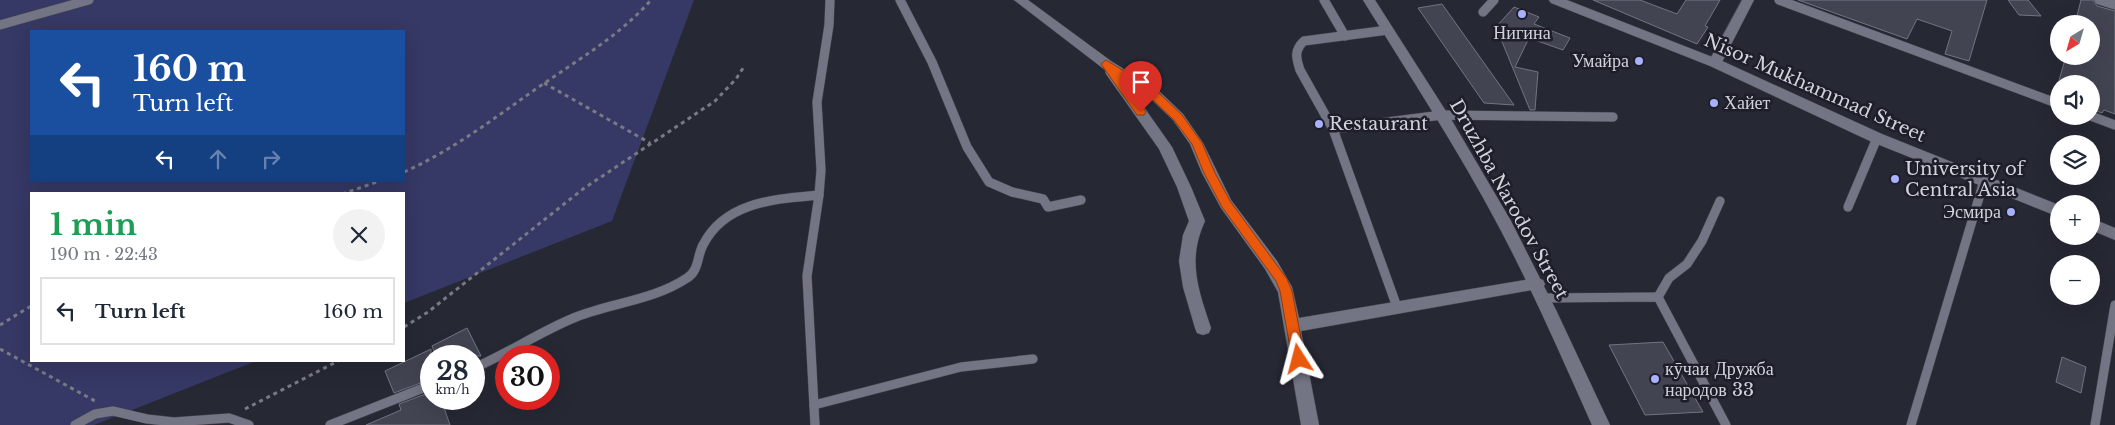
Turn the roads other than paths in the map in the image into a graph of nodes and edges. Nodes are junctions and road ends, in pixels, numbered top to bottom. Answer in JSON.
{"nodes":[{"id":1,"x":90,"y":0,"type":"edge"},
{"id":2,"x":830,"y":0,"type":"edge"},
{"id":3,"x":900,"y":0,"type":"edge"},
{"id":4,"x":1020,"y":0,"type":"edge"},
{"id":5,"x":1324,"y":0,"type":"edge"},
{"id":6,"x":1369,"y":0,"type":"edge"},
{"id":7,"x":1494,"y":0,"type":"edge"},
{"id":8,"x":1555,"y":0,"type":"edge"},
{"id":9,"x":1748,"y":0,"type":"edge"},
{"id":10,"x":1780,"y":0,"type":"edge"},
{"id":11,"x":2098,"y":0,"type":"edge"},
{"id":12,"x":2115,"y":5,"type":"edge"},
{"id":13,"x":1483,"y":12,"type":"dead end"},
{"id":14,"x":0,"y":25,"type":"edge"},
{"id":15,"x":1388,"y":30,"type":"junction"},
{"id":16,"x":1345,"y":36,"type":"junction"},
{"id":17,"x":1106,"y":64,"type":"junction"},
{"id":18,"x":1715,"y":64,"type":"junction"},
{"id":19,"x":2050,"y":101,"type":"edge"},
{"id":20,"x":1442,"y":115,"type":"junction"},
{"id":21,"x":1613,"y":117,"type":"dead end"},
{"id":22,"x":2100,"y":119,"type":"edge"},
{"id":23,"x":2115,"y":125,"type":"edge"},
{"id":24,"x":1333,"y":129,"type":"junction"},
{"id":25,"x":1877,"y":138,"type":"junction"},
{"id":26,"x":1984,"y":181,"type":"junction"},
{"id":27,"x":820,"y":195,"type":"junction"},
{"id":28,"x":1081,"y":200,"type":"dead end"},
{"id":29,"x":1720,"y":200,"type":"dead end"},
{"id":30,"x":1848,"y":207,"type":"dead end"},
{"id":31,"x":2050,"y":207,"type":"edge"},
{"id":32,"x":2100,"y":228,"type":"edge"},
{"id":33,"x":2115,"y":234,"type":"edge"},
{"id":34,"x":1540,"y":291,"type":"junction"},
{"id":35,"x":1658,"y":296,"type":"junction"},
{"id":36,"x":2115,"y":305,"type":"edge"},
{"id":37,"x":1398,"y":307,"type":"junction"},
{"id":38,"x":1293,"y":326,"type":"junction"},
{"id":39,"x":1203,"y":328,"type":"dead end"},
{"id":40,"x":1033,"y":359,"type":"dead end"},
{"id":41,"x":485,"y":364,"type":"edge"},
{"id":42,"x":420,"y":388,"type":"edge"},
{"id":43,"x":814,"y":405,"type":"junction"},
{"id":44,"x":76,"y":425,"type":"edge"},
{"id":45,"x":249,"y":425,"type":"edge"},
{"id":46,"x":330,"y":425,"type":"edge"},
{"id":47,"x":815,"y":425,"type":"edge"},
{"id":48,"x":1310,"y":425,"type":"edge"},
{"id":49,"x":1601,"y":425,"type":"edge"},
{"id":50,"x":1726,"y":425,"type":"edge"},
{"id":51,"x":1911,"y":425,"type":"edge"},
{"id":52,"x":2095,"y":425,"type":"edge"}],
"edges":[{"from":1,"to":14,"type":"lane"},
{"from":2,"to":27,"type":"lane"},
{"from":3,"to":28,"type":"lane"},
{"from":4,"to":17,"type":"street"},
{"from":5,"to":16,"type":"lane"},
{"from":6,"to":15,"type":"street","name":"Druzhba Narodov Street"},
{"from":7,"to":13,"type":"lane"},
{"from":8,"to":18,"type":"street","name":"Nisor Mukhammad Street"},
{"from":9,"to":18,"type":"street"},
{"from":10,"to":19,"type":"lane"},
{"from":11,"to":12,"type":"lane"},
{"from":15,"to":16,"type":"lane"},
{"from":15,"to":20,"type":"street","name":"Druzhba Narodov Street"},
{"from":16,"to":24,"type":"lane"},
{"from":17,"to":38,"type":"street"},
{"from":17,"to":39,"type":"street"},
{"from":18,"to":25,"type":"street","name":"Nisor Mukhammad Street"},
{"from":20,"to":21,"type":"lane"},
{"from":20,"to":24,"type":"lane"},
{"from":20,"to":34,"type":"street","name":"Druzhba Narodov Street"},
{"from":22,"to":23,"type":"lane"},
{"from":24,"to":37,"type":"lane"},
{"from":25,"to":26,"type":"street","name":"Nisor Mukhammad Street"},
{"from":25,"to":30,"type":"lane"},
{"from":26,"to":31,"type":"street","name":"Nisor Mukhammad Street"},
{"from":26,"to":51,"type":"lane"},
{"from":27,"to":41,"type":"lane"},
{"from":27,"to":43,"type":"lane"},
{"from":29,"to":35,"type":"lane"},
{"from":32,"to":33,"type":"street"},
{"from":34,"to":35,"type":"lane"},
{"from":34,"to":37,"type":"street"},
{"from":34,"to":49,"type":"street","name":"Druzhba Narodov Street"},
{"from":35,"to":50,"type":"lane"},
{"from":36,"to":52,"type":"lane"},
{"from":37,"to":38,"type":"street"},
{"from":38,"to":48,"type":"street"},
{"from":40,"to":43,"type":"lane"},
{"from":42,"to":46,"type":"lane"},
{"from":43,"to":47,"type":"lane"},
{"from":44,"to":45,"type":"lane"}]}
